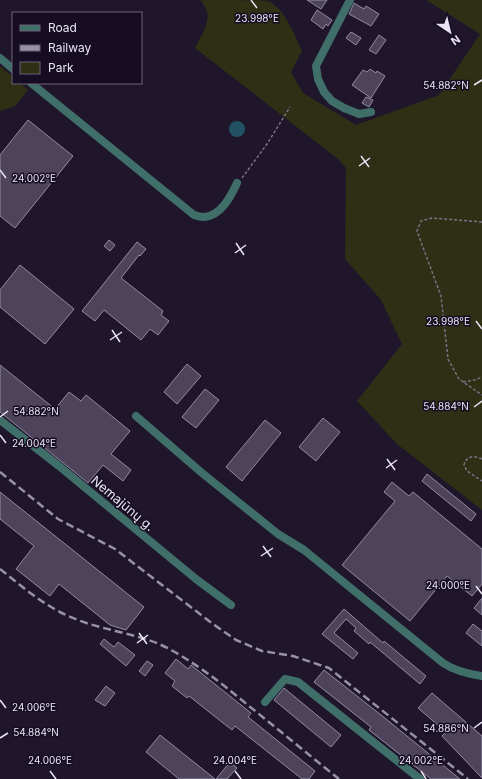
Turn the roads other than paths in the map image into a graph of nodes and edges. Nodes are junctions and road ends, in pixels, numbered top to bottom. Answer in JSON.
{"nodes":[{"id":1,"x":350,"y":0,"type":"edge"},
{"id":2,"x":0,"y":58,"type":"edge"},
{"id":3,"x":12,"y":68,"type":"edge"},
{"id":4,"x":32,"y":84,"type":"edge"},
{"id":5,"x":371,"y":112,"type":"dead end"},
{"id":6,"x":237,"y":183,"type":"road end"},
{"id":7,"x":136,"y":416,"type":"dead end"},
{"id":8,"x":0,"y":420,"type":"edge"},
{"id":9,"x":231,"y":605,"type":"dead end"},
{"id":10,"x":482,"y":676,"type":"edge"},
{"id":11,"x":265,"y":702,"type":"dead end"},
{"id":12,"x":420,"y":779,"type":"edge"}],
"edges":[{"from":1,"to":5,"type":"street"},
{"from":2,"to":3,"type":"street"},
{"from":4,"to":6,"type":"street"},
{"from":7,"to":10,"type":"street"},
{"from":8,"to":9,"type":"street","name":"Nemajūnų g."},
{"from":11,"to":12,"type":"street"}]}
